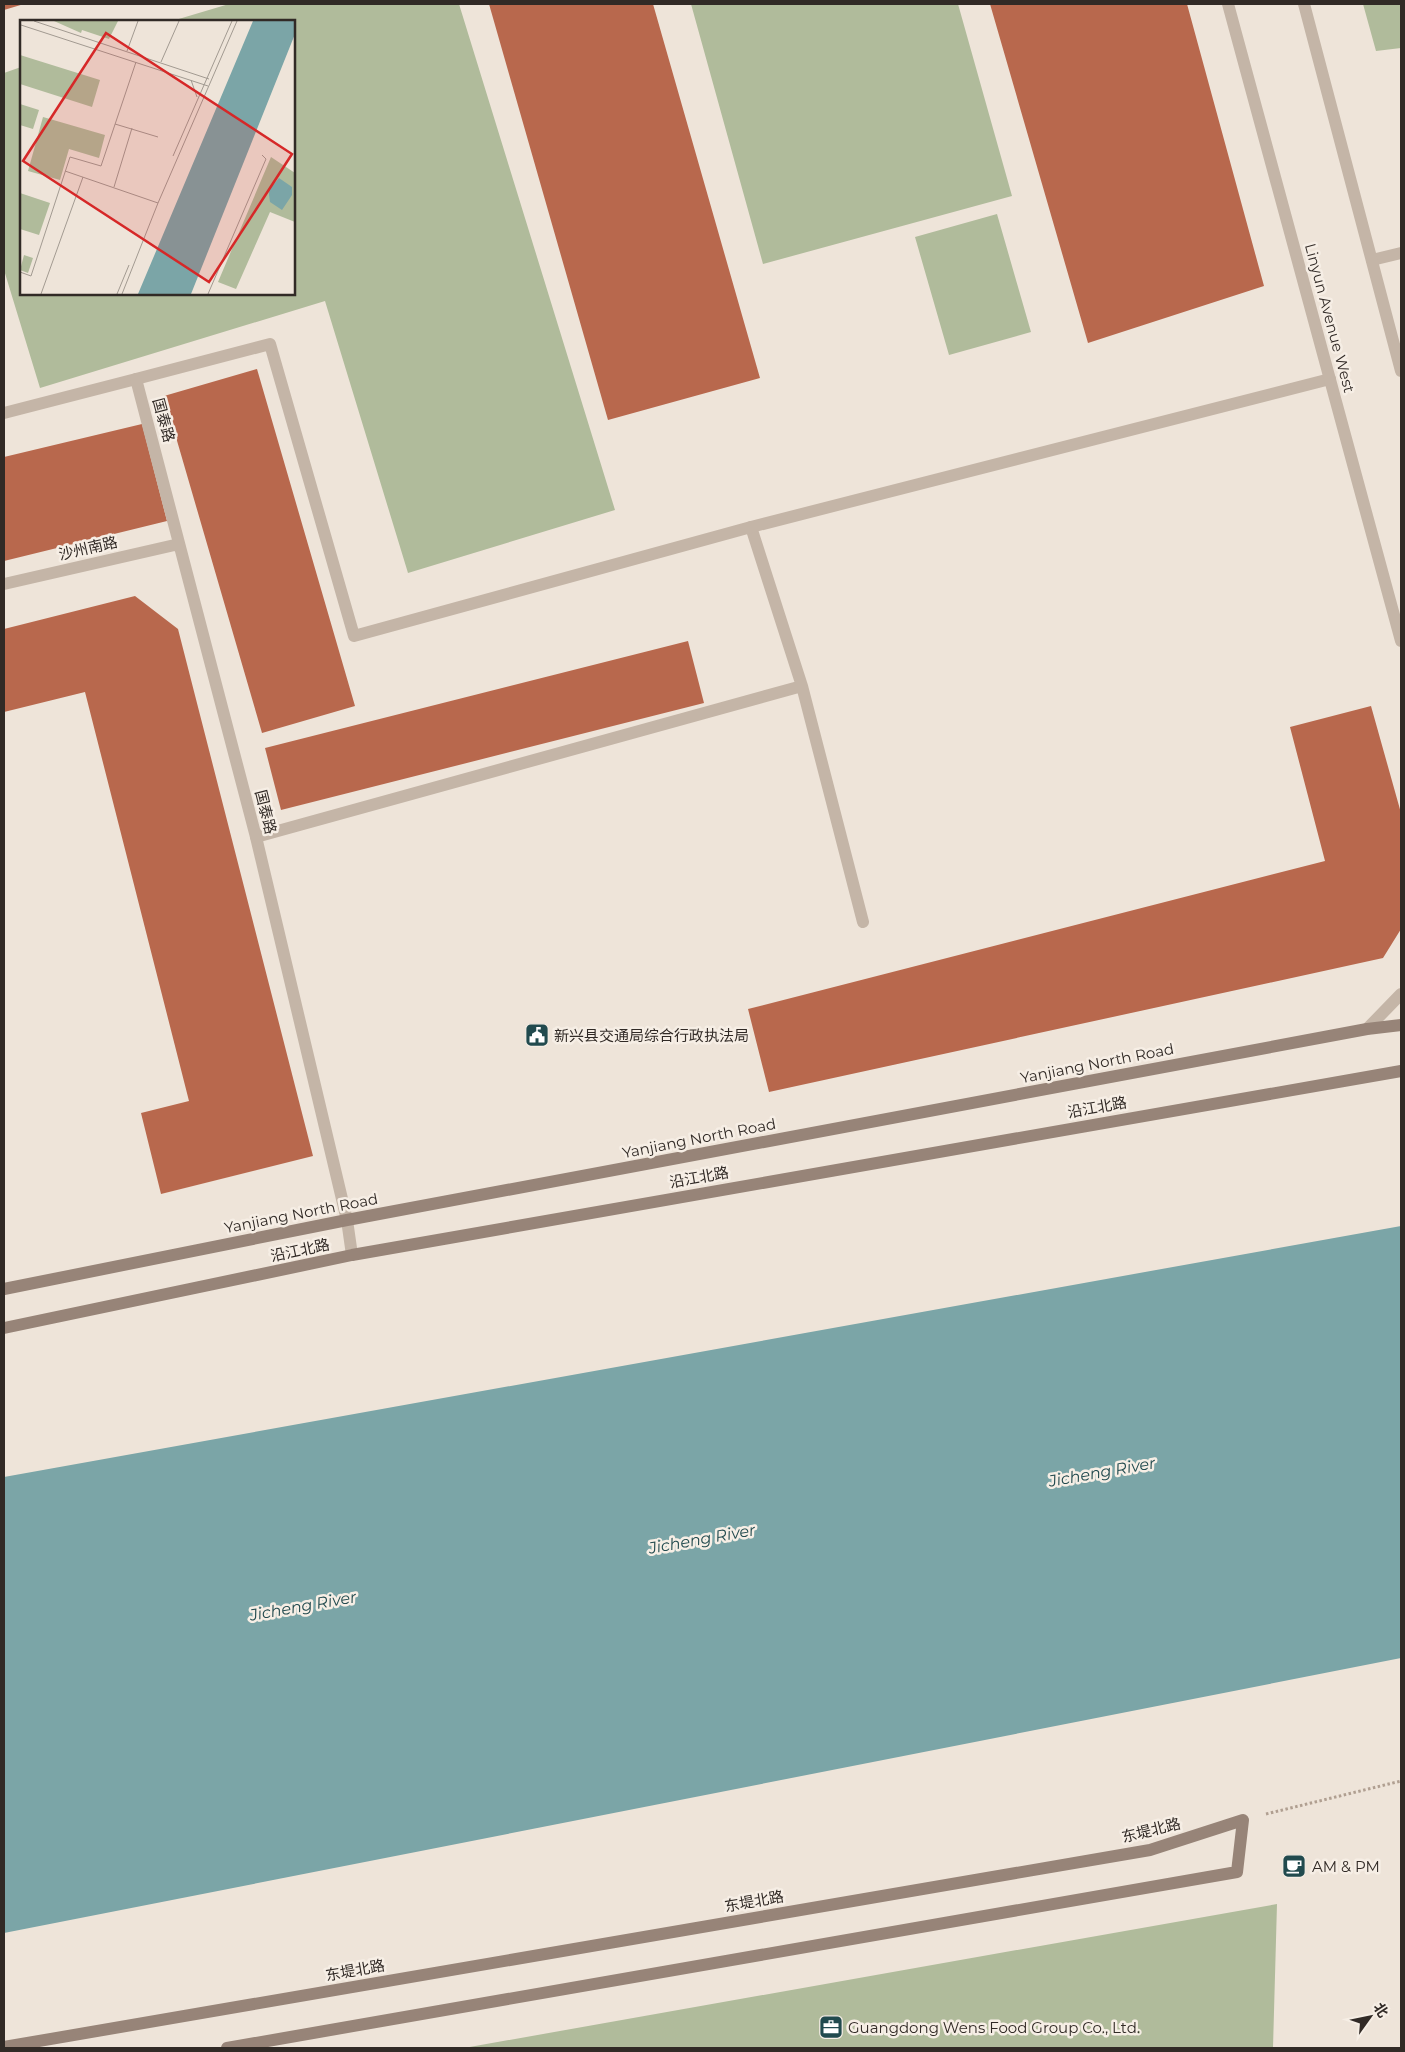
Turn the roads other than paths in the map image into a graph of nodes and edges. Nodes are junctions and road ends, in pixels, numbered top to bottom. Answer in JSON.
{"nodes":[{"id":1,"x":1228,"y":4,"type":"edge"},
{"id":2,"x":1304,"y":4,"type":"edge"},
{"id":3,"x":1401,"y":253,"type":"edge"},
{"id":4,"x":1372,"y":260,"type":"junction"},
{"id":5,"x":1401,"y":371,"type":"edge"},
{"id":6,"x":136,"y":379,"type":"junction"},
{"id":7,"x":1330,"y":379,"type":"junction"},
{"id":8,"x":4,"y":414,"type":"edge"},
{"id":9,"x":751,"y":527,"type":"junction"},
{"id":10,"x":179,"y":544,"type":"junction"},
{"id":11,"x":4,"y":584,"type":"edge"},
{"id":12,"x":1401,"y":641,"type":"edge"},
{"id":13,"x":802,"y":686,"type":"junction"},
{"id":14,"x":256,"y":837,"type":"junction"},
{"id":15,"x":863,"y":922,"type":"dead end"},
{"id":16,"x":1401,"y":994,"type":"edge"},
{"id":17,"x":1401,"y":1025,"type":"edge"},
{"id":18,"x":1367,"y":1029,"type":"junction"},
{"id":19,"x":1401,"y":1071,"type":"edge"},
{"id":20,"x":347,"y":1220,"type":"junction"},
{"id":21,"x":352,"y":1255,"type":"junction"},
{"id":22,"x":4,"y":1289,"type":"edge"},
{"id":23,"x":4,"y":1328,"type":"edge"},
{"id":24,"x":4,"y":2047,"type":"edge"},
{"id":25,"x":227,"y":2048,"type":"edge"}],
"edges":[{"from":1,"to":7,"type":"street","name":"Linyun Avenue West"},
{"from":2,"to":4,"type":"street"},
{"from":3,"to":4,"type":"street"},
{"from":4,"to":5,"type":"street"},
{"from":6,"to":8,"type":"street"},
{"from":6,"to":9,"type":"street"},
{"from":6,"to":10,"type":"street","name":"国泰路"},
{"from":7,"to":9,"type":"street"},
{"from":7,"to":12,"type":"street","name":"Linyun Avenue West"},
{"from":9,"to":13,"type":"street"},
{"from":10,"to":11,"type":"street","name":"沙州南路"},
{"from":10,"to":14,"type":"street","name":"国泰路"},
{"from":13,"to":14,"type":"street"},
{"from":13,"to":15,"type":"street"},
{"from":14,"to":20,"type":"street","name":"国泰路"},
{"from":16,"to":18,"type":"street"},
{"from":17,"to":18,"type":"main road","name":"Yanjiang North Road"},
{"from":18,"to":20,"type":"main road","name":"Yanjiang North Road"},
{"from":19,"to":21,"type":"main road","name":"沿江北路"},
{"from":20,"to":21,"type":"street","name":"国泰路"},
{"from":20,"to":22,"type":"main road","name":"Yanjiang North Road"},
{"from":21,"to":23,"type":"main road","name":"沿江北路"},
{"from":24,"to":25,"type":"main road","name":"东堤北路"}]}
